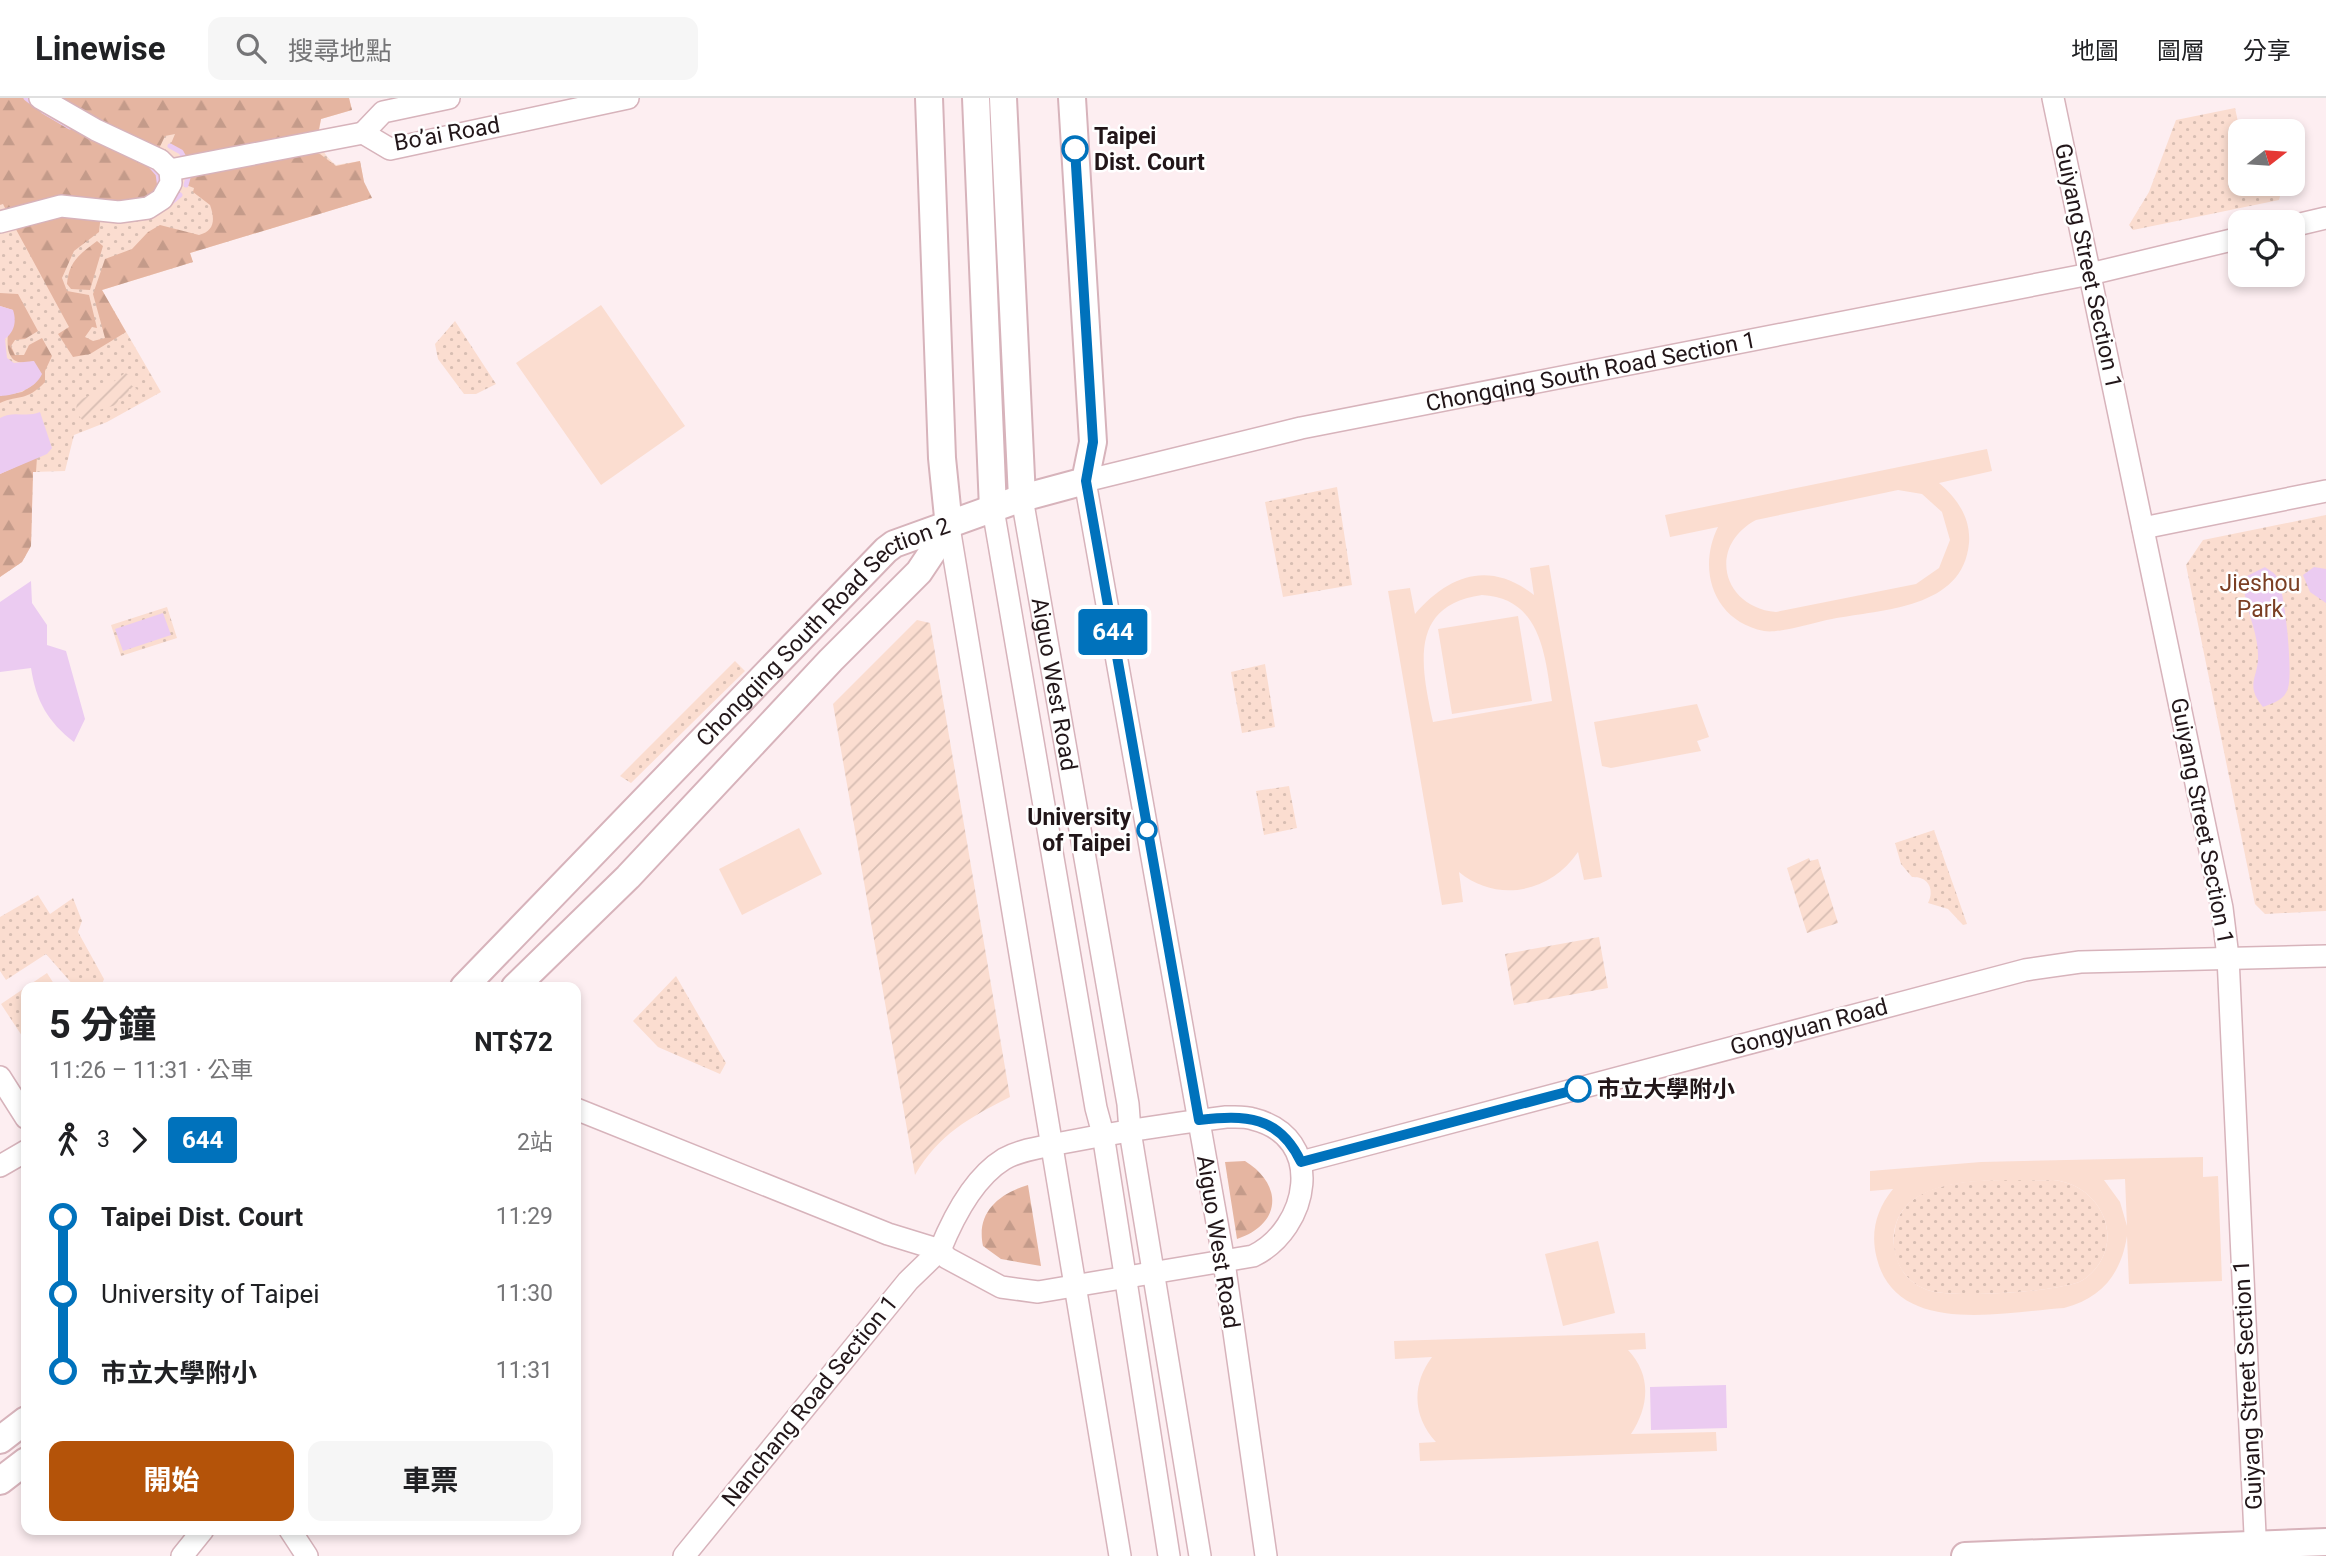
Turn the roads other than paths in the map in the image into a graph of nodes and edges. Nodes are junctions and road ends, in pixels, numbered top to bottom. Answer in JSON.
{"nodes":[{"id":1,"x":40,"y":98,"type":"edge"},
{"id":2,"x":449,"y":98,"type":"edge"},
{"id":3,"x":628,"y":98,"type":"edge"},
{"id":4,"x":929,"y":98,"type":"edge"},
{"id":5,"x":976,"y":98,"type":"edge"},
{"id":6,"x":1003,"y":98,"type":"edge"},
{"id":7,"x":1072,"y":98,"type":"edge"},
{"id":8,"x":2053,"y":98,"type":"edge"},
{"id":9,"x":363,"y":134,"type":"junction"},
{"id":10,"x":170,"y":170,"type":"junction"},
{"id":11,"x":2326,"y":218,"type":"edge"},
{"id":12,"x":0,"y":222,"type":"edge"},
{"id":13,"x":2305,"y":223,"type":"edge"},
{"id":14,"x":2228,"y":241,"type":"edge"},
{"id":15,"x":2090,"y":274,"type":"junction"},
{"id":16,"x":1086,"y":481,"type":"junction"},
{"id":17,"x":2326,"y":491,"type":"edge"},
{"id":18,"x":1022,"y":498,"type":"junction"},
{"id":19,"x":993,"y":509,"type":"junction"},
{"id":20,"x":949,"y":527,"type":"junction"},
{"id":21,"x":2143,"y":528,"type":"junction"},
{"id":22,"x":2326,"y":956,"type":"edge"},
{"id":23,"x":2228,"y":957,"type":"junction"},
{"id":24,"x":469,"y":982,"type":"edge"},
{"id":25,"x":520,"y":982,"type":"edge"},
{"id":26,"x":0,"y":1077,"type":"edge"},
{"id":27,"x":21,"y":1110,"type":"edge"},
{"id":28,"x":581,"y":1111,"type":"edge"},
{"id":29,"x":1199,"y":1120,"type":"junction"},
{"id":30,"x":1129,"y":1131,"type":"junction"},
{"id":31,"x":1103,"y":1134,"type":"junction"},
{"id":32,"x":1053,"y":1145,"type":"junction"},
{"id":33,"x":21,"y":1155,"type":"edge"},
{"id":34,"x":1301,"y":1162,"type":"junction"},
{"id":35,"x":0,"y":1166,"type":"edge"},
{"id":36,"x":940,"y":1250,"type":"junction"},
{"id":37,"x":1224,"y":1262,"type":"junction"},
{"id":38,"x":1153,"y":1272,"type":"junction"},
{"id":39,"x":1126,"y":1278,"type":"junction"},
{"id":40,"x":1076,"y":1287,"type":"junction"},
{"id":41,"x":21,"y":1424,"type":"edge"},
{"id":42,"x":0,"y":1440,"type":"edge"},
{"id":43,"x":21,"y":1465,"type":"edge"},
{"id":44,"x":0,"y":1481,"type":"edge"},
{"id":45,"x":199,"y":1535,"type":"edge"},
{"id":46,"x":293,"y":1535,"type":"edge"},
{"id":47,"x":2326,"y":1542,"type":"edge"},
{"id":48,"x":2255,"y":1550,"type":"edge"},
{"id":49,"x":181,"y":1556,"type":"edge"},
{"id":50,"x":307,"y":1556,"type":"edge"},
{"id":51,"x":684,"y":1556,"type":"edge"},
{"id":52,"x":1120,"y":1556,"type":"edge"},
{"id":53,"x":1169,"y":1556,"type":"edge"},
{"id":54,"x":1200,"y":1556,"type":"edge"},
{"id":55,"x":1266,"y":1556,"type":"edge"},
{"id":56,"x":1965,"y":1556,"type":"edge"}],
"edges":[{"from":1,"to":10,"type":"street"},
{"from":2,"to":9,"type":"street","name":"Bo’ai Road"},
{"from":3,"to":9,"type":"street","name":"Bo’ai Road"},
{"from":4,"to":20,"type":"main road"},
{"from":5,"to":19,"type":"main road","name":"Aiguo West Road"},
{"from":6,"to":18,"type":"main road","name":"Aiguo West Road"},
{"from":7,"to":16,"type":"main road","name":"Aiguo West Road"},
{"from":8,"to":15,"type":"street","name":"Guiyang Street Section 1"},
{"from":9,"to":10,"type":"street"},
{"from":10,"to":12,"type":"street"},
{"from":11,"to":13,"type":"street"},
{"from":14,"to":15,"type":"street","name":"Chongqing South Road Section 1"},
{"from":15,"to":16,"type":"street","name":"Chongqing South Road Section 1"},
{"from":15,"to":21,"type":"street","name":"Guiyang Street Section 1"},
{"from":16,"to":18,"type":"main road","name":"Chongqing South Road Section 1"},
{"from":16,"to":29,"type":"street","name":"Aiguo West Road"},
{"from":17,"to":21,"type":"street"},
{"from":18,"to":19,"type":"main road","name":"Chongqing South Road Section 1"},
{"from":18,"to":30,"type":"street","name":"Aiguo West Road"},
{"from":19,"to":20,"type":"main road","name":"Chongqing South Road Section 1"},
{"from":19,"to":31,"type":"street","name":"Aiguo West Road"},
{"from":20,"to":24,"type":"main road","name":"Chongqing South Road Section 2"},
{"from":20,"to":25,"type":"main road","name":"Chongqing South Road Section 2"},
{"from":20,"to":32,"type":"street"},
{"from":21,"to":23,"type":"street","name":"Guiyang Street Section 1"},
{"from":22,"to":23,"type":"street","name":"Gongyuan Road"},
{"from":23,"to":34,"type":"street","name":"Gongyuan Road"},
{"from":23,"to":48,"type":"street","name":"Guiyang Street Section 1"},
{"from":26,"to":27,"type":"street"},
{"from":28,"to":36,"type":"street"},
{"from":29,"to":30,"type":"street"},
{"from":29,"to":34,"type":"street"},
{"from":29,"to":37,"type":"street","name":"Aiguo West Road"},
{"from":30,"to":31,"type":"street"},
{"from":30,"to":38,"type":"street","name":"Aiguo West Road"},
{"from":31,"to":32,"type":"street"},
{"from":31,"to":39,"type":"street","name":"Aiguo West Road"},
{"from":32,"to":36,"type":"street"},
{"from":32,"to":40,"type":"street"},
{"from":33,"to":35,"type":"street"},
{"from":34,"to":37,"type":"street"},
{"from":36,"to":40,"type":"street"},
{"from":36,"to":51,"type":"street","name":"Nanchang Road Section 1"},
{"from":37,"to":38,"type":"street"},
{"from":37,"to":55,"type":"street","name":"Aiguo West Road"},
{"from":38,"to":39,"type":"street"},
{"from":38,"to":54,"type":"street","name":"Aiguo West Road"},
{"from":39,"to":40,"type":"street"},
{"from":39,"to":53,"type":"street","name":"Aiguo West Road"},
{"from":40,"to":52,"type":"street"},
{"from":41,"to":42,"type":"main road"},
{"from":43,"to":44,"type":"main road"},
{"from":45,"to":49,"type":"street"},
{"from":46,"to":50,"type":"street"},
{"from":47,"to":48,"type":"main road"},
{"from":48,"to":56,"type":"main road"}]}
